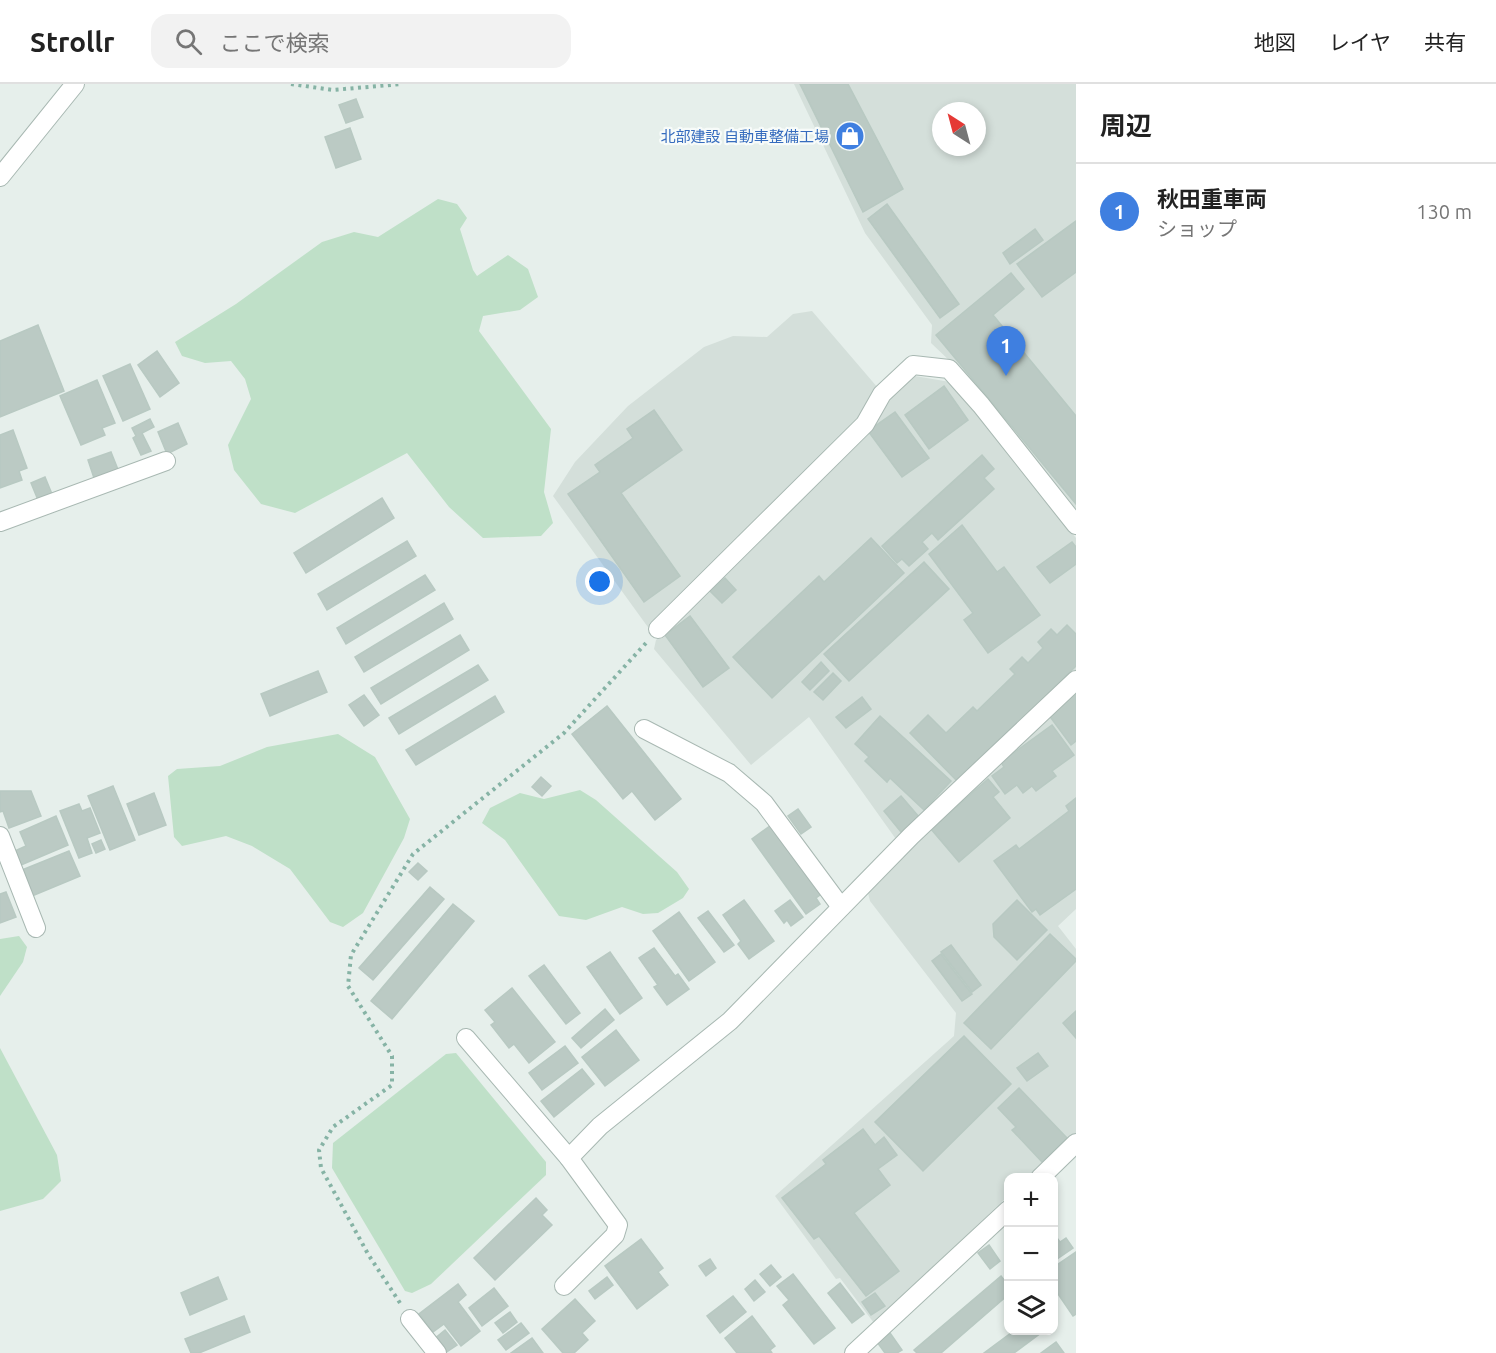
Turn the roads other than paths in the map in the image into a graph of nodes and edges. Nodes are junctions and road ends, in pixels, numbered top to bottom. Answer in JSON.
{"nodes":[{"id":1,"x":75,"y":84,"type":"edge"},
{"id":2,"x":0,"y":177,"type":"edge"},
{"id":3,"x":166,"y":461,"type":"dead end"},
{"id":4,"x":0,"y":522,"type":"edge"},
{"id":5,"x":1076,"y":525,"type":"edge"},
{"id":6,"x":658,"y":629,"type":"road end"},
{"id":7,"x":1076,"y":680,"type":"edge"},
{"id":8,"x":644,"y":729,"type":"dead end"},
{"id":9,"x":0,"y":836,"type":"edge"},
{"id":10,"x":8,"y":878,"type":"edge"},
{"id":11,"x":841,"y":907,"type":"junction"},
{"id":12,"x":36,"y":928,"type":"dead end"},
{"id":13,"x":466,"y":1038,"type":"dead end"},
{"id":14,"x":1076,"y":1143,"type":"edge"},
{"id":15,"x":569,"y":1158,"type":"junction"},
{"id":16,"x":1045,"y":1173,"type":"edge"},
{"id":17,"x":1004,"y":1214,"type":"edge"},
{"id":18,"x":564,"y":1286,"type":"dead end"},
{"id":19,"x":410,"y":1319,"type":"road end"},
{"id":20,"x":437,"y":1353,"type":"edge"},
{"id":21,"x":854,"y":1353,"type":"edge"}],
"edges":[{"from":1,"to":2,"type":"street"},
{"from":3,"to":4,"type":"street"},
{"from":5,"to":6,"type":"street"},
{"from":7,"to":11,"type":"street"},
{"from":8,"to":11,"type":"street"},
{"from":9,"to":10,"type":"street"},
{"from":10,"to":12,"type":"street"},
{"from":11,"to":15,"type":"street"},
{"from":13,"to":15,"type":"street"},
{"from":14,"to":16,"type":"street"},
{"from":15,"to":18,"type":"street"},
{"from":17,"to":21,"type":"street"},
{"from":19,"to":20,"type":"street"}]}
